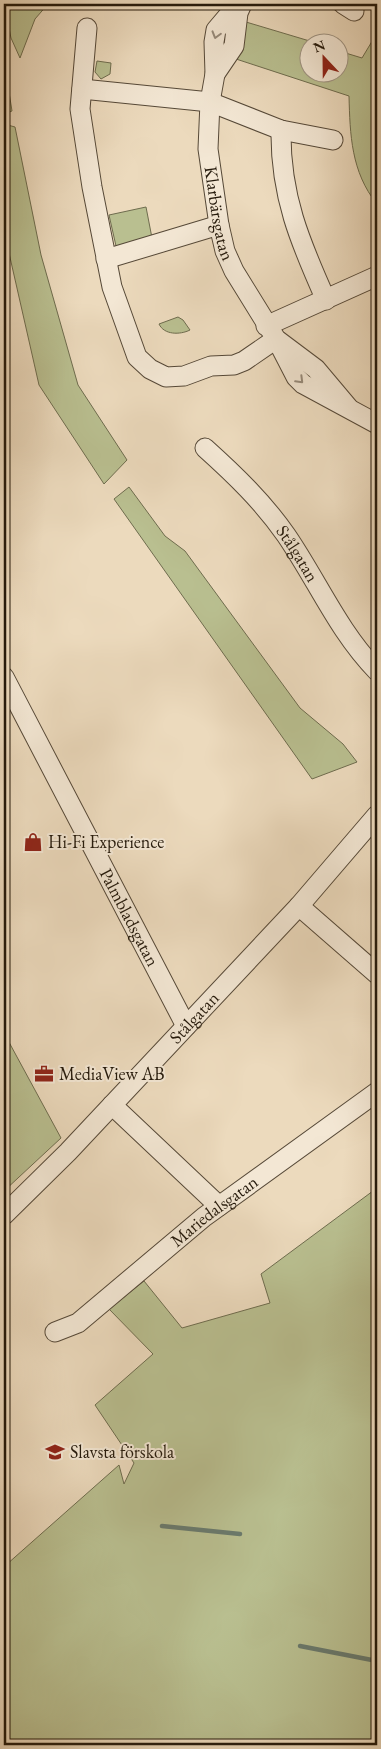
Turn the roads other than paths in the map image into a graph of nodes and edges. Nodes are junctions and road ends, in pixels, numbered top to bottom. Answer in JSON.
{"nodes":[{"id":1,"x":238,"y":4,"type":"edge"},
{"id":2,"x":242,"y":4,"type":"edge"},
{"id":3,"x":87,"y":28,"type":"dead end"},
{"id":4,"x":215,"y":74,"type":"junction"},
{"id":5,"x":82,"y":90,"type":"junction"},
{"id":6,"x":210,"y":102,"type":"junction"},
{"id":7,"x":281,"y":130,"type":"junction"},
{"id":8,"x":333,"y":140,"type":"dead end"},
{"id":9,"x":219,"y":225,"type":"junction"},
{"id":10,"x":106,"y":259,"type":"junction"},
{"id":11,"x":377,"y":276,"type":"edge"},
{"id":12,"x":326,"y":300,"type":"junction"},
{"id":13,"x":271,"y":332,"type":"junction"},
{"id":14,"x":377,"y":424,"type":"edge"},
{"id":15,"x":205,"y":448,"type":"dead end"},
{"id":16,"x":377,"y":671,"type":"edge"},
{"id":17,"x":4,"y":677,"type":"edge"},
{"id":18,"x":377,"y":815,"type":"edge"},
{"id":19,"x":299,"y":906,"type":"junction"},
{"id":20,"x":377,"y":974,"type":"edge"},
{"id":21,"x":186,"y":1026,"type":"junction"},
{"id":22,"x":377,"y":1092,"type":"edge"},
{"id":23,"x":112,"y":1105,"type":"junction"},
{"id":24,"x":219,"y":1206,"type":"junction"},
{"id":25,"x":4,"y":1216,"type":"edge"},
{"id":26,"x":55,"y":1332,"type":"dead end"}],
"edges":[{"from":1,"to":4,"type":"street","name":"Klarbärsgatan","one_way":true},
{"from":2,"to":4,"type":"street","name":"Klarbärsgatan"},
{"from":3,"to":5,"type":"street"},
{"from":4,"to":6,"type":"street","name":"Klarbärsgatan"},
{"from":5,"to":6,"type":"street"},
{"from":5,"to":10,"type":"street"},
{"from":6,"to":7,"type":"street"},
{"from":6,"to":9,"type":"street","name":"Klarbärsgatan"},
{"from":7,"to":8,"type":"street"},
{"from":7,"to":12,"type":"street"},
{"from":9,"to":10,"type":"street"},
{"from":9,"to":13,"type":"street","name":"Klarbärsgatan"},
{"from":10,"to":13,"type":"street"},
{"from":11,"to":12,"type":"street"},
{"from":12,"to":13,"type":"street"},
{"from":13,"to":14,"type":"street","name":"Klarbärsgatan"},
{"from":15,"to":16,"type":"street","name":"Stålgatan"},
{"from":17,"to":21,"type":"street","name":"Palmbladsgatan"},
{"from":18,"to":19,"type":"street","name":"Stålgatan"},
{"from":19,"to":20,"type":"street"},
{"from":19,"to":21,"type":"street","name":"Stålgatan"},
{"from":21,"to":23,"type":"street","name":"Stålgatan"},
{"from":22,"to":24,"type":"street","name":"Mariedalsgatan"},
{"from":23,"to":24,"type":"street"},
{"from":23,"to":25,"type":"street","name":"Stålgatan"},
{"from":24,"to":26,"type":"street","name":"Mariedalsgatan"}]}
